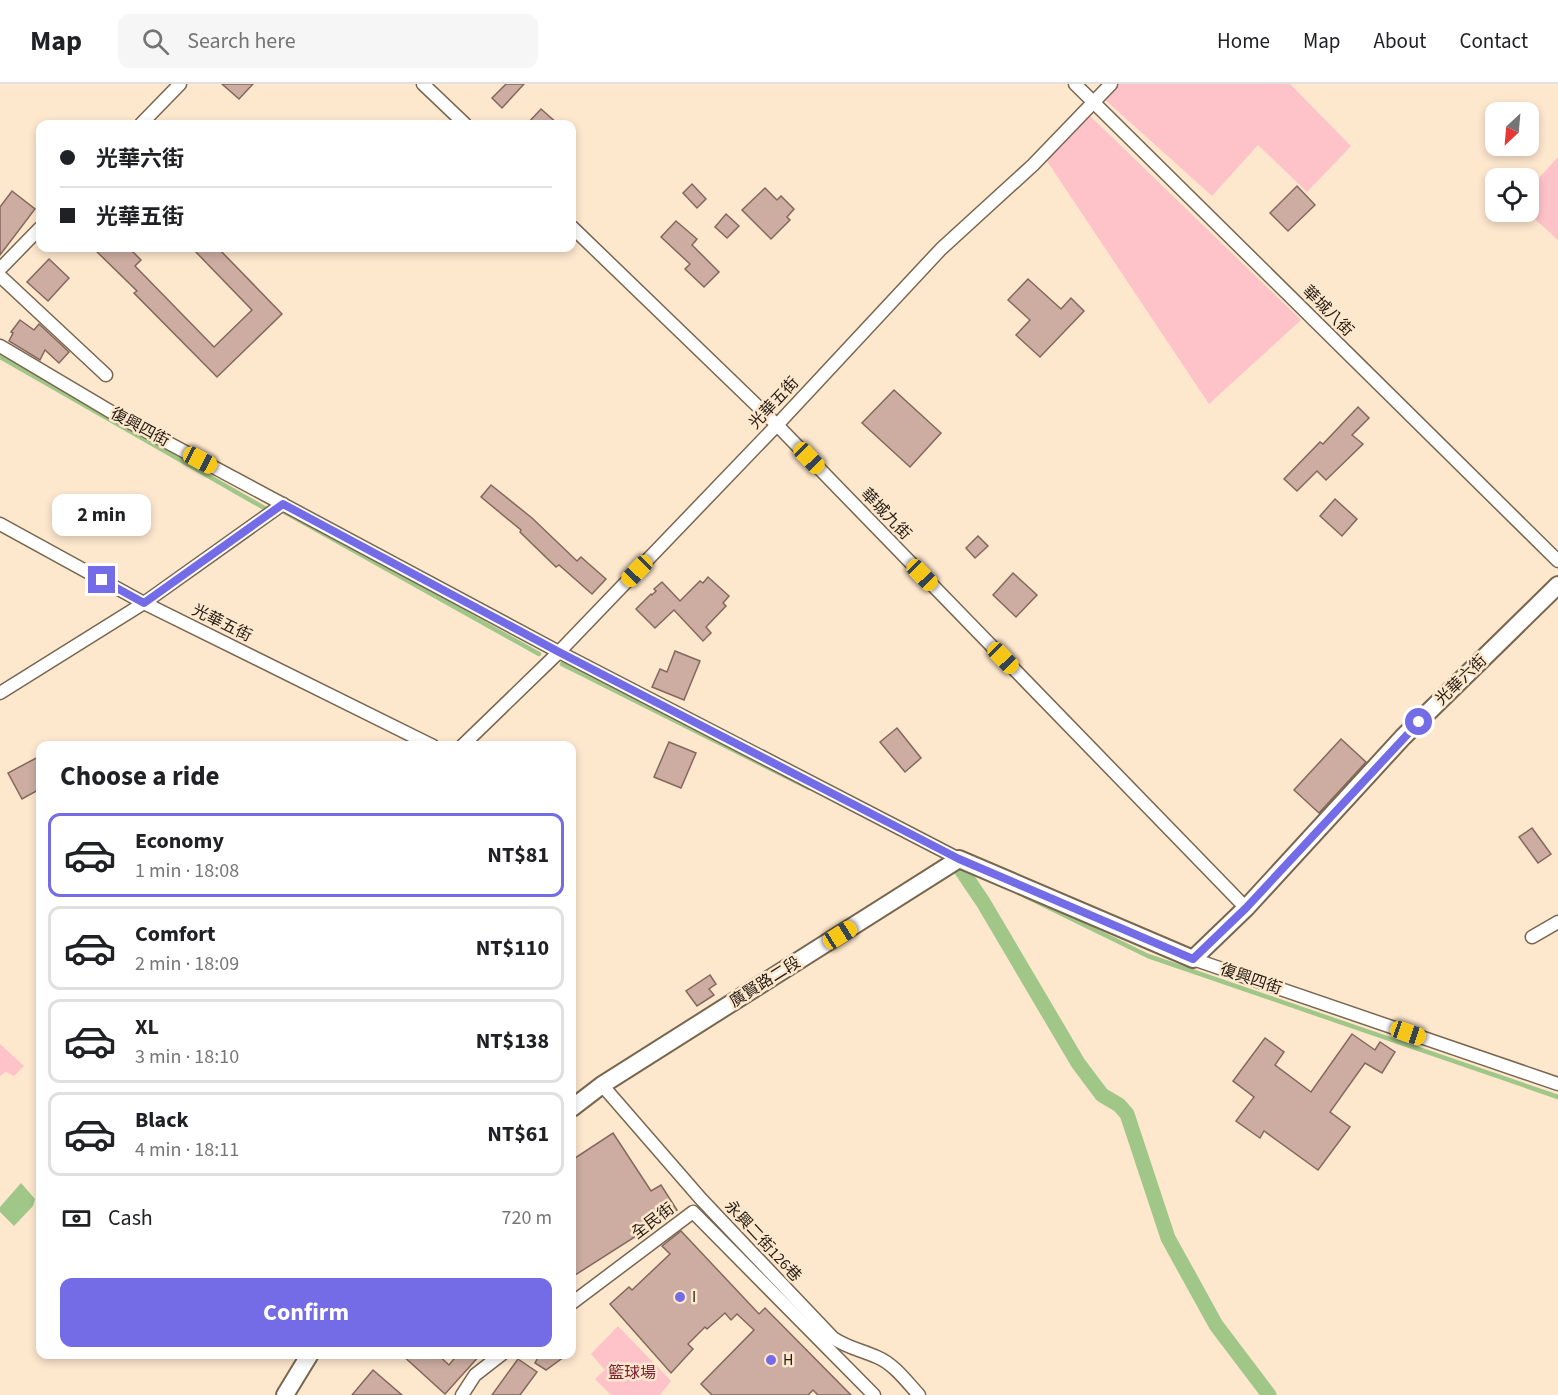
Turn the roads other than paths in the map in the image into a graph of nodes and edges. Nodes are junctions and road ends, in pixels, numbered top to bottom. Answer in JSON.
{"nodes":[{"id":1,"x":180,"y":84,"type":"edge"},
{"id":2,"x":423,"y":84,"type":"edge"},
{"id":3,"x":1075,"y":84,"type":"edge"},
{"id":4,"x":1111,"y":84,"type":"edge"},
{"id":5,"x":1093,"y":102,"type":"junction"},
{"id":6,"x":145,"y":120,"type":"edge"},
{"id":7,"x":461,"y":120,"type":"edge"},
{"id":8,"x":576,"y":231,"type":"edge"},
{"id":9,"x":36,"y":232,"type":"edge"},
{"id":10,"x":0,"y":269,"type":"edge"},
{"id":11,"x":0,"y":276,"type":"edge"},
{"id":12,"x":0,"y":346,"type":"edge"},
{"id":13,"x":106,"y":375,"type":"dead end"},
{"id":14,"x":777,"y":425,"type":"junction"},
{"id":15,"x":283,"y":504,"type":"junction"},
{"id":16,"x":0,"y":524,"type":"edge"},
{"id":17,"x":1558,"y":561,"type":"edge"},
{"id":18,"x":1558,"y":585,"type":"edge"},
{"id":19,"x":144,"y":603,"type":"junction"},
{"id":20,"x":559,"y":652,"type":"junction"},
{"id":21,"x":0,"y":693,"type":"edge"},
{"id":22,"x":423,"y":741,"type":"edge"},
{"id":23,"x":467,"y":741,"type":"edge"},
{"id":24,"x":959,"y":859,"type":"junction"},
{"id":25,"x":1246,"y":908,"type":"junction"},
{"id":26,"x":1558,"y":922,"type":"edge"},
{"id":27,"x":1532,"y":937,"type":"dead end"},
{"id":28,"x":1193,"y":959,"type":"junction"},
{"id":29,"x":1558,"y":1084,"type":"edge"},
{"id":30,"x":602,"y":1086,"type":"junction"},
{"id":31,"x":576,"y":1105,"type":"edge"},
{"id":32,"x":576,"y":1301,"type":"edge"},
{"id":33,"x":307,"y":1359,"type":"edge"},
{"id":34,"x":496,"y":1359,"type":"edge"},
{"id":35,"x":285,"y":1395,"type":"edge"},
{"id":36,"x":462,"y":1395,"type":"edge"},
{"id":37,"x":874,"y":1395,"type":"edge"},
{"id":38,"x":919,"y":1395,"type":"edge"}],
"edges":[{"from":1,"to":6,"type":"street"},
{"from":2,"to":7,"type":"street"},
{"from":3,"to":5,"type":"street","name":"華城八街"},
{"from":4,"to":5,"type":"street","name":"光華五街"},
{"from":5,"to":14,"type":"street","name":"光華五街"},
{"from":5,"to":17,"type":"street","name":"華城八街"},
{"from":8,"to":14,"type":"street","name":"華城九街"},
{"from":9,"to":10,"type":"street"},
{"from":11,"to":13,"type":"street"},
{"from":12,"to":15,"type":"street","name":"復興四街"},
{"from":14,"to":20,"type":"street","name":"光華五街"},
{"from":14,"to":25,"type":"street","name":"華城九街"},
{"from":15,"to":19,"type":"street"},
{"from":15,"to":20,"type":"street","name":"復興四街"},
{"from":16,"to":19,"type":"street","name":"光華五街"},
{"from":18,"to":25,"type":"street","name":"光華六街"},
{"from":19,"to":21,"type":"street"},
{"from":19,"to":22,"type":"street","name":"光華五街"},
{"from":20,"to":23,"type":"street","name":"光華五街"},
{"from":20,"to":24,"type":"street","name":"復興四街"},
{"from":24,"to":28,"type":"street","name":"復興四街"},
{"from":24,"to":30,"type":"street","name":"廣賢路二段"},
{"from":25,"to":28,"type":"street","name":"光華六街"},
{"from":26,"to":27,"type":"street"},
{"from":28,"to":29,"type":"street","name":"復興四街"},
{"from":30,"to":31,"type":"street","name":"廣賢路二段"},
{"from":30,"to":38,"type":"street","name":"永興二街126巷"},
{"from":32,"to":37,"type":"street","name":"全民街"},
{"from":33,"to":35,"type":"street"},
{"from":34,"to":36,"type":"street"}]}
